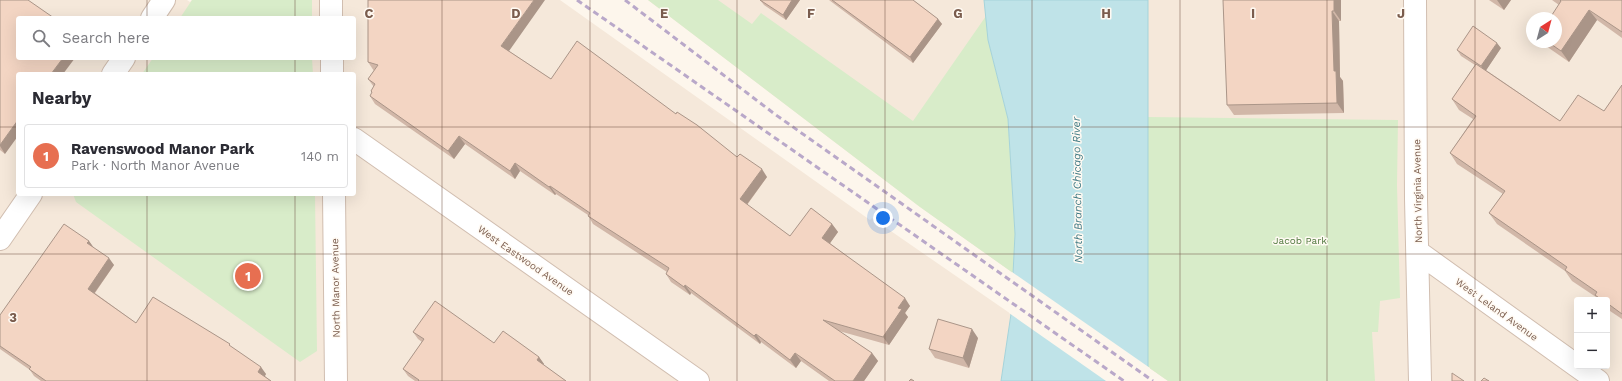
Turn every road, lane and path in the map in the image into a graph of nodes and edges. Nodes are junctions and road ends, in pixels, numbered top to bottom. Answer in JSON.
{"nodes":[{"id":1,"x":331,"y":0,"type":"edge"},
{"id":2,"x":1415,"y":0,"type":"edge"},
{"id":3,"x":331,"y":16,"type":"edge"},
{"id":4,"x":123,"y":60,"type":"edge"},
{"id":5,"x":332,"y":60,"type":"edge"},
{"id":6,"x":114,"y":72,"type":"edge"},
{"id":7,"x":332,"y":72,"type":"edge"},
{"id":8,"x":356,"y":140,"type":"edge"},
{"id":9,"x":30,"y":196,"type":"edge"},
{"id":10,"x":334,"y":196,"type":"edge"},
{"id":11,"x":0,"y":239,"type":"edge"},
{"id":12,"x":1418,"y":252,"type":"junction"},
{"id":13,"x":1574,"y":364,"type":"edge"},
{"id":14,"x":1581,"y":369,"type":"edge"},
{"id":15,"x":336,"y":381,"type":"edge"},
{"id":16,"x":698,"y":381,"type":"edge"},
{"id":17,"x":1420,"y":381,"type":"edge"},
{"id":18,"x":1598,"y":381,"type":"edge"}],
"edges":[{"from":1,"to":3,"type":"street"},
{"from":2,"to":12,"type":"street","name":"North Virginia Avenue"},
{"from":4,"to":6,"type":"street"},
{"from":5,"to":7,"type":"street"},
{"from":8,"to":16,"type":"street","name":"West Eastwood Avenue"},
{"from":9,"to":11,"type":"street"},
{"from":10,"to":15,"type":"street","name":"North Manor Avenue"},
{"from":12,"to":13,"type":"street","name":"West Leland Avenue"},
{"from":12,"to":17,"type":"street","name":"North Virginia Avenue"},
{"from":14,"to":18,"type":"street","name":"West Leland Avenue"}]}
